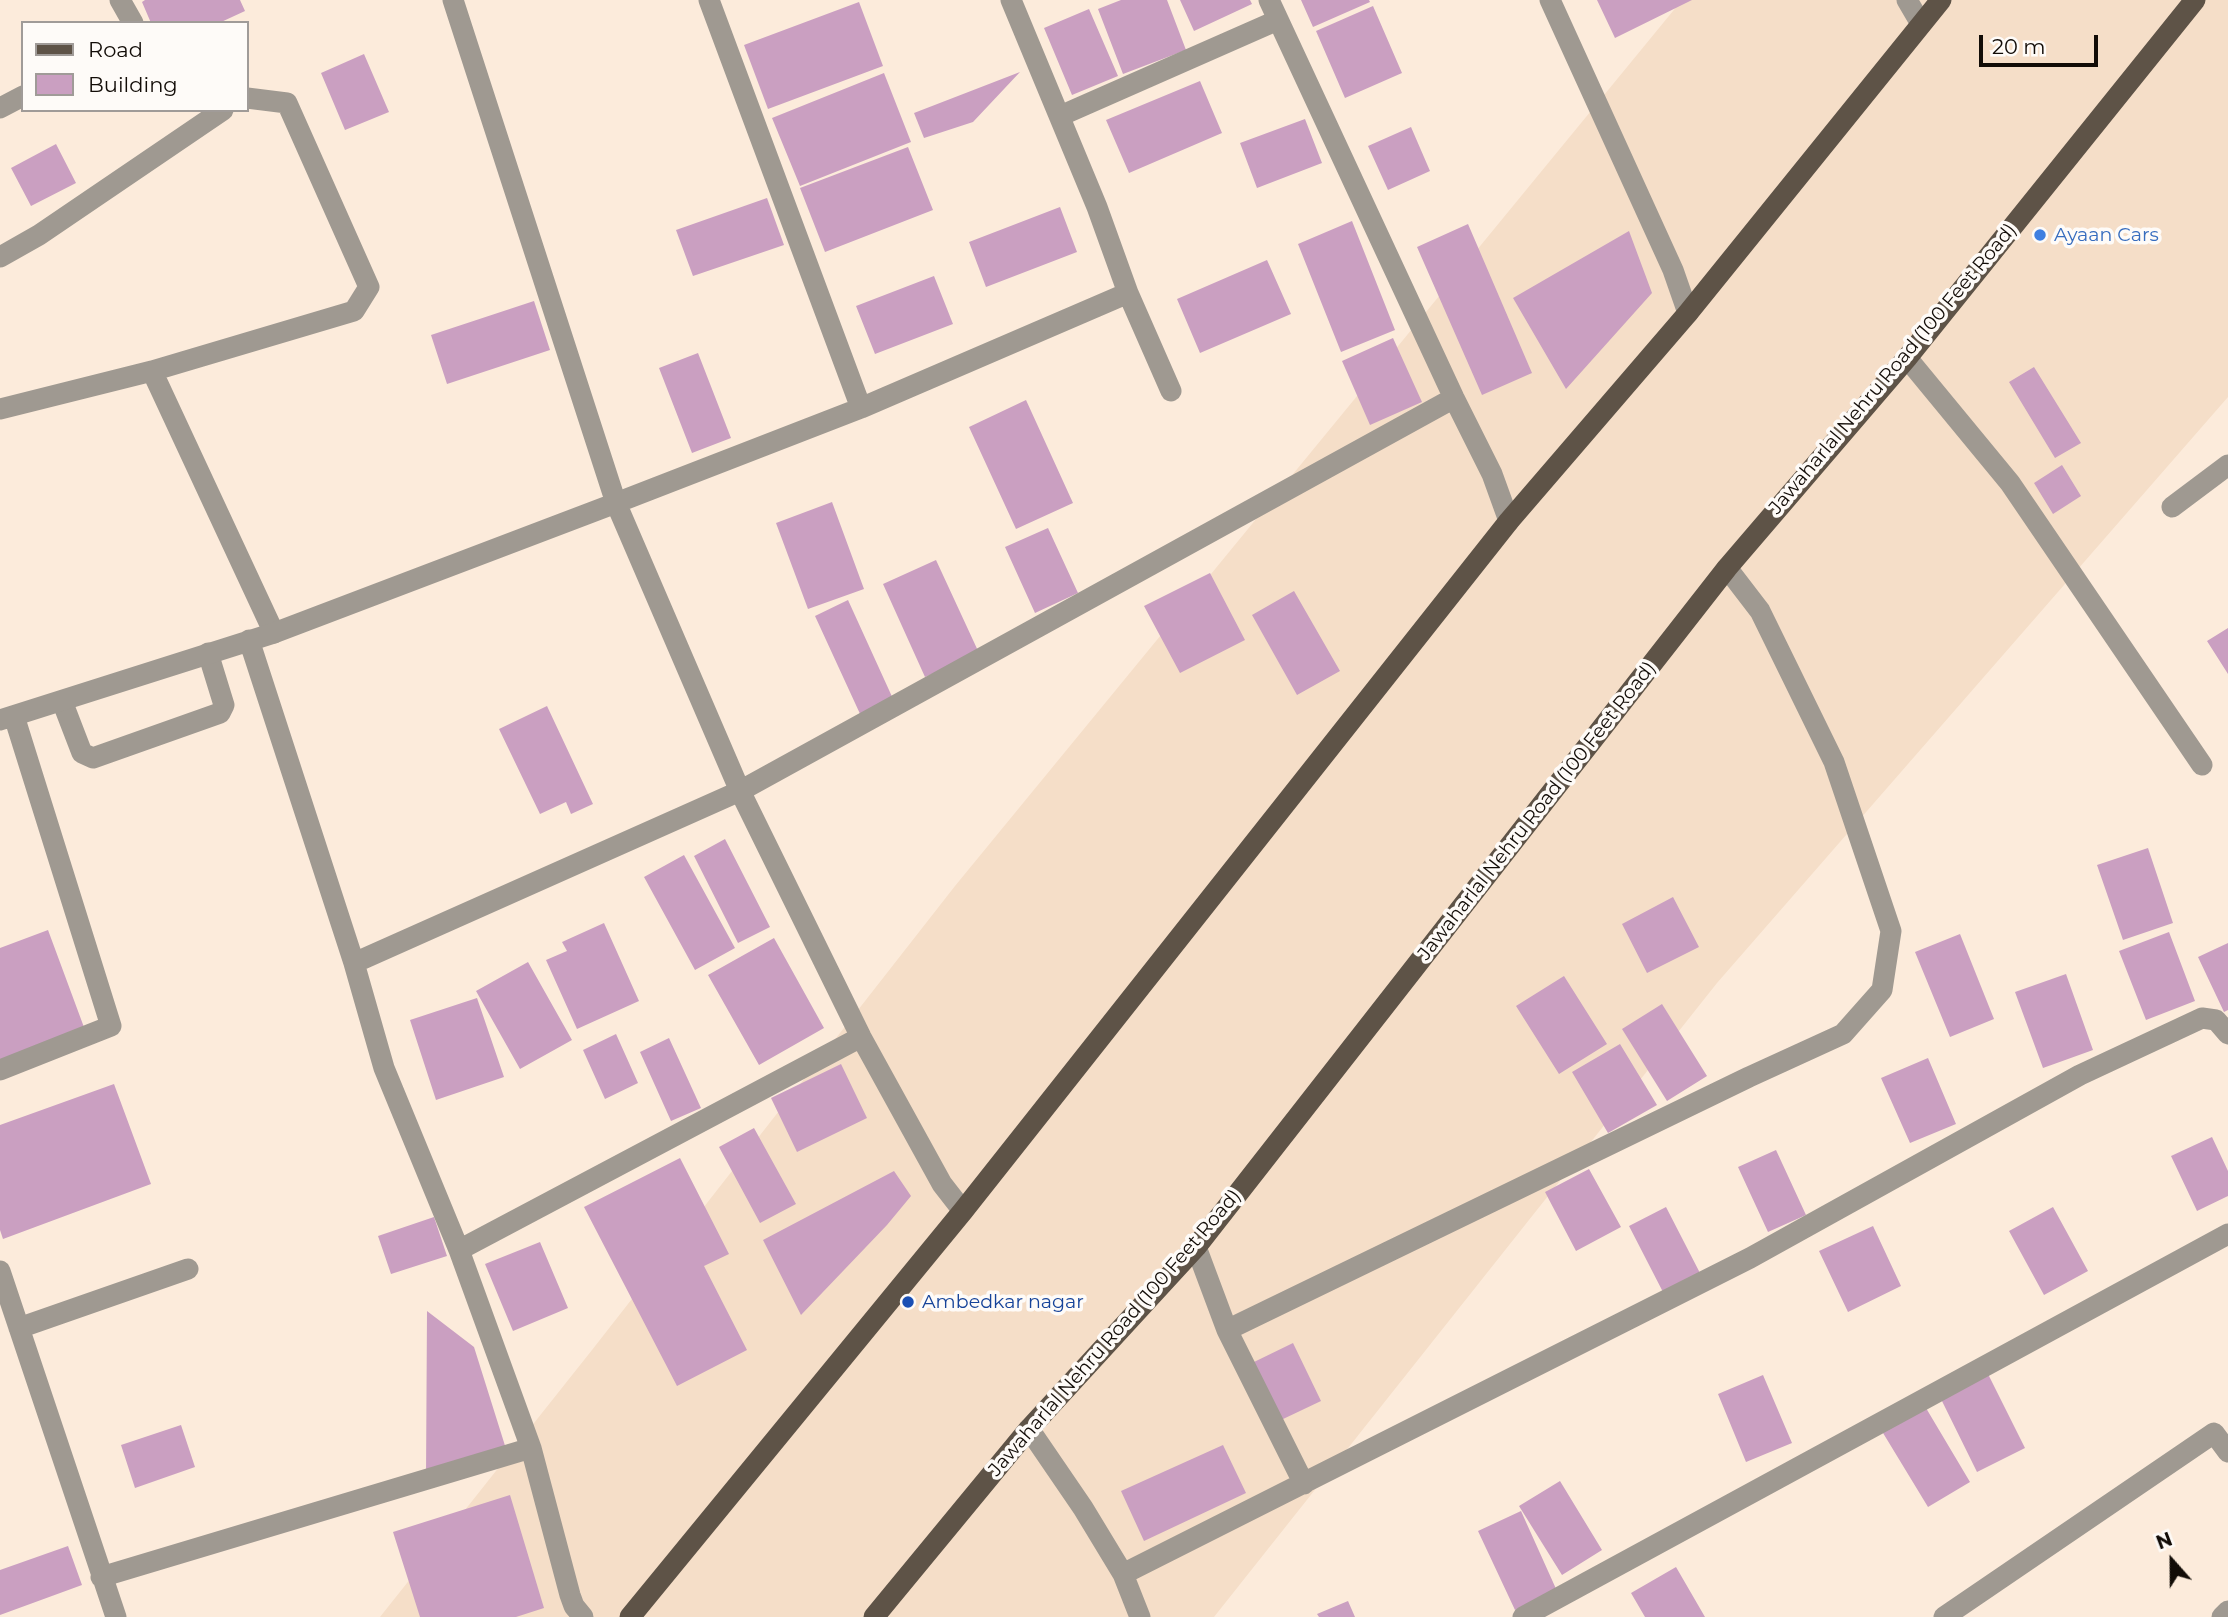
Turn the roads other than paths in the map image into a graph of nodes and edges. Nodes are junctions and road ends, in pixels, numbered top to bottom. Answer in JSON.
{"nodes":[{"id":1,"x":120,"y":0,"type":"edge"},
{"id":2,"x":453,"y":0,"type":"edge"},
{"id":3,"x":709,"y":0,"type":"edge"},
{"id":4,"x":1011,"y":0,"type":"edge"},
{"id":5,"x":1269,"y":0,"type":"edge"},
{"id":6,"x":1550,"y":0,"type":"edge"},
{"id":7,"x":1907,"y":0,"type":"edge"},
{"id":8,"x":1941,"y":0,"type":"edge"},
{"id":9,"x":2195,"y":0,"type":"edge"},
{"id":10,"x":1278,"y":20,"type":"junction"},
{"id":11,"x":132,"y":21,"type":"edge"},
{"id":12,"x":1922,"y":24,"type":"junction"},
{"id":13,"x":21,"y":97,"type":"edge"},
{"id":14,"x":248,"y":98,"type":"edge"},
{"id":15,"x":0,"y":108,"type":"edge"},
{"id":16,"x":220,"y":112,"type":"edge"},
{"id":17,"x":1060,"y":116,"type":"junction"},
{"id":18,"x":0,"y":257,"type":"edge"},
{"id":19,"x":1128,"y":293,"type":"junction"},
{"id":20,"x":1688,"y":313,"type":"junction"},
{"id":21,"x":1906,"y":358,"type":"junction"},
{"id":22,"x":152,"y":370,"type":"junction"},
{"id":23,"x":1171,"y":391,"type":"dead end"},
{"id":24,"x":1454,"y":398,"type":"junction"},
{"id":25,"x":861,"y":408,"type":"junction"},
{"id":26,"x":0,"y":409,"type":"edge"},
{"id":27,"x":2228,"y":465,"type":"edge"},
{"id":28,"x":616,"y":503,"type":"junction"},
{"id":29,"x":2172,"y":507,"type":"dead end"},
{"id":30,"x":1508,"y":521,"type":"junction"},
{"id":31,"x":1727,"y":568,"type":"junction"},
{"id":32,"x":274,"y":633,"type":"junction"},
{"id":33,"x":250,"y":640,"type":"junction"},
{"id":34,"x":208,"y":653,"type":"junction"},
{"id":35,"x":62,"y":701,"type":"junction"},
{"id":36,"x":7,"y":718,"type":"edge"},
{"id":37,"x":2202,"y":765,"type":"dead end"},
{"id":38,"x":740,"y":791,"type":"junction"},
{"id":39,"x":354,"y":963,"type":"junction"},
{"id":40,"x":2228,"y":1034,"type":"edge"},
{"id":41,"x":861,"y":1037,"type":"junction"},
{"id":42,"x":0,"y":1070,"type":"edge"},
{"id":43,"x":963,"y":1211,"type":"junction"},
{"id":44,"x":2228,"y":1234,"type":"edge"},
{"id":45,"x":1196,"y":1247,"type":"junction"},
{"id":46,"x":459,"y":1250,"type":"junction"},
{"id":47,"x":188,"y":1269,"type":"dead end"},
{"id":48,"x":0,"y":1271,"type":"edge"},
{"id":49,"x":19,"y":1328,"type":"junction"},
{"id":50,"x":1227,"y":1330,"type":"junction"},
{"id":51,"x":1030,"y":1429,"type":"junction"},
{"id":52,"x":531,"y":1448,"type":"junction"},
{"id":53,"x":2228,"y":1451,"type":"edge"},
{"id":54,"x":1304,"y":1484,"type":"junction"},
{"id":55,"x":1123,"y":1574,"type":"junction"},
{"id":56,"x":101,"y":1577,"type":"junction"},
{"id":57,"x":2228,"y":1611,"type":"edge"},
{"id":58,"x":116,"y":1617,"type":"edge"},
{"id":59,"x":583,"y":1617,"type":"edge"},
{"id":60,"x":630,"y":1617,"type":"edge"},
{"id":61,"x":874,"y":1617,"type":"edge"},
{"id":62,"x":1140,"y":1617,"type":"edge"},
{"id":63,"x":1523,"y":1617,"type":"edge"},
{"id":64,"x":1944,"y":1617,"type":"edge"},
{"id":65,"x":2222,"y":1617,"type":"edge"}],
"edges":[{"from":1,"to":11,"type":"street"},
{"from":2,"to":28,"type":"street"},
{"from":3,"to":25,"type":"street"},
{"from":4,"to":17,"type":"street"},
{"from":5,"to":10,"type":"street"},
{"from":6,"to":20,"type":"street"},
{"from":7,"to":12,"type":"street"},
{"from":8,"to":12,"type":"main road"},
{"from":9,"to":21,"type":"main road","name":"Jawaharlal Nehru Road (100 Feet Road)"},
{"from":10,"to":17,"type":"street"},
{"from":10,"to":24,"type":"street"},
{"from":12,"to":20,"type":"main road"},
{"from":13,"to":15,"type":"street"},
{"from":14,"to":22,"type":"street"},
{"from":16,"to":18,"type":"street"},
{"from":17,"to":19,"type":"street"},
{"from":19,"to":23,"type":"street"},
{"from":19,"to":25,"type":"street"},
{"from":20,"to":30,"type":"main road"},
{"from":21,"to":31,"type":"main road","name":"Jawaharlal Nehru Road (100 Feet Road)"},
{"from":21,"to":37,"type":"street"},
{"from":22,"to":26,"type":"street"},
{"from":22,"to":32,"type":"street"},
{"from":24,"to":30,"type":"street"},
{"from":24,"to":38,"type":"street"},
{"from":25,"to":28,"type":"street"},
{"from":27,"to":29,"type":"street"},
{"from":28,"to":32,"type":"street"},
{"from":28,"to":38,"type":"street"},
{"from":30,"to":43,"type":"main road"},
{"from":31,"to":45,"type":"main road","name":"Jawaharlal Nehru Road (100 Feet Road)"},
{"from":31,"to":50,"type":"street"},
{"from":32,"to":33,"type":"street"},
{"from":33,"to":34,"type":"street"},
{"from":33,"to":39,"type":"street"},
{"from":34,"to":35,"type":"street"},
{"from":34,"to":35,"type":"street"},
{"from":35,"to":36,"type":"street"},
{"from":36,"to":42,"type":"street"},
{"from":38,"to":39,"type":"street"},
{"from":38,"to":41,"type":"street"},
{"from":39,"to":46,"type":"street"},
{"from":40,"to":54,"type":"street"},
{"from":41,"to":43,"type":"street"},
{"from":41,"to":46,"type":"street"},
{"from":43,"to":60,"type":"main road"},
{"from":44,"to":63,"type":"street"},
{"from":45,"to":50,"type":"street"},
{"from":45,"to":51,"type":"main road","name":"Jawaharlal Nehru Road (100 Feet Road)"},
{"from":46,"to":52,"type":"street"},
{"from":47,"to":49,"type":"street"},
{"from":48,"to":49,"type":"street"},
{"from":49,"to":56,"type":"street"},
{"from":50,"to":54,"type":"street"},
{"from":51,"to":55,"type":"street"},
{"from":51,"to":61,"type":"main road","name":"Jawaharlal Nehru Road (100 Feet Road)"},
{"from":52,"to":56,"type":"street"},
{"from":52,"to":59,"type":"street"},
{"from":53,"to":64,"type":"street"},
{"from":54,"to":55,"type":"street"},
{"from":55,"to":62,"type":"street"},
{"from":56,"to":58,"type":"street"},
{"from":57,"to":65,"type":"street"}]}
